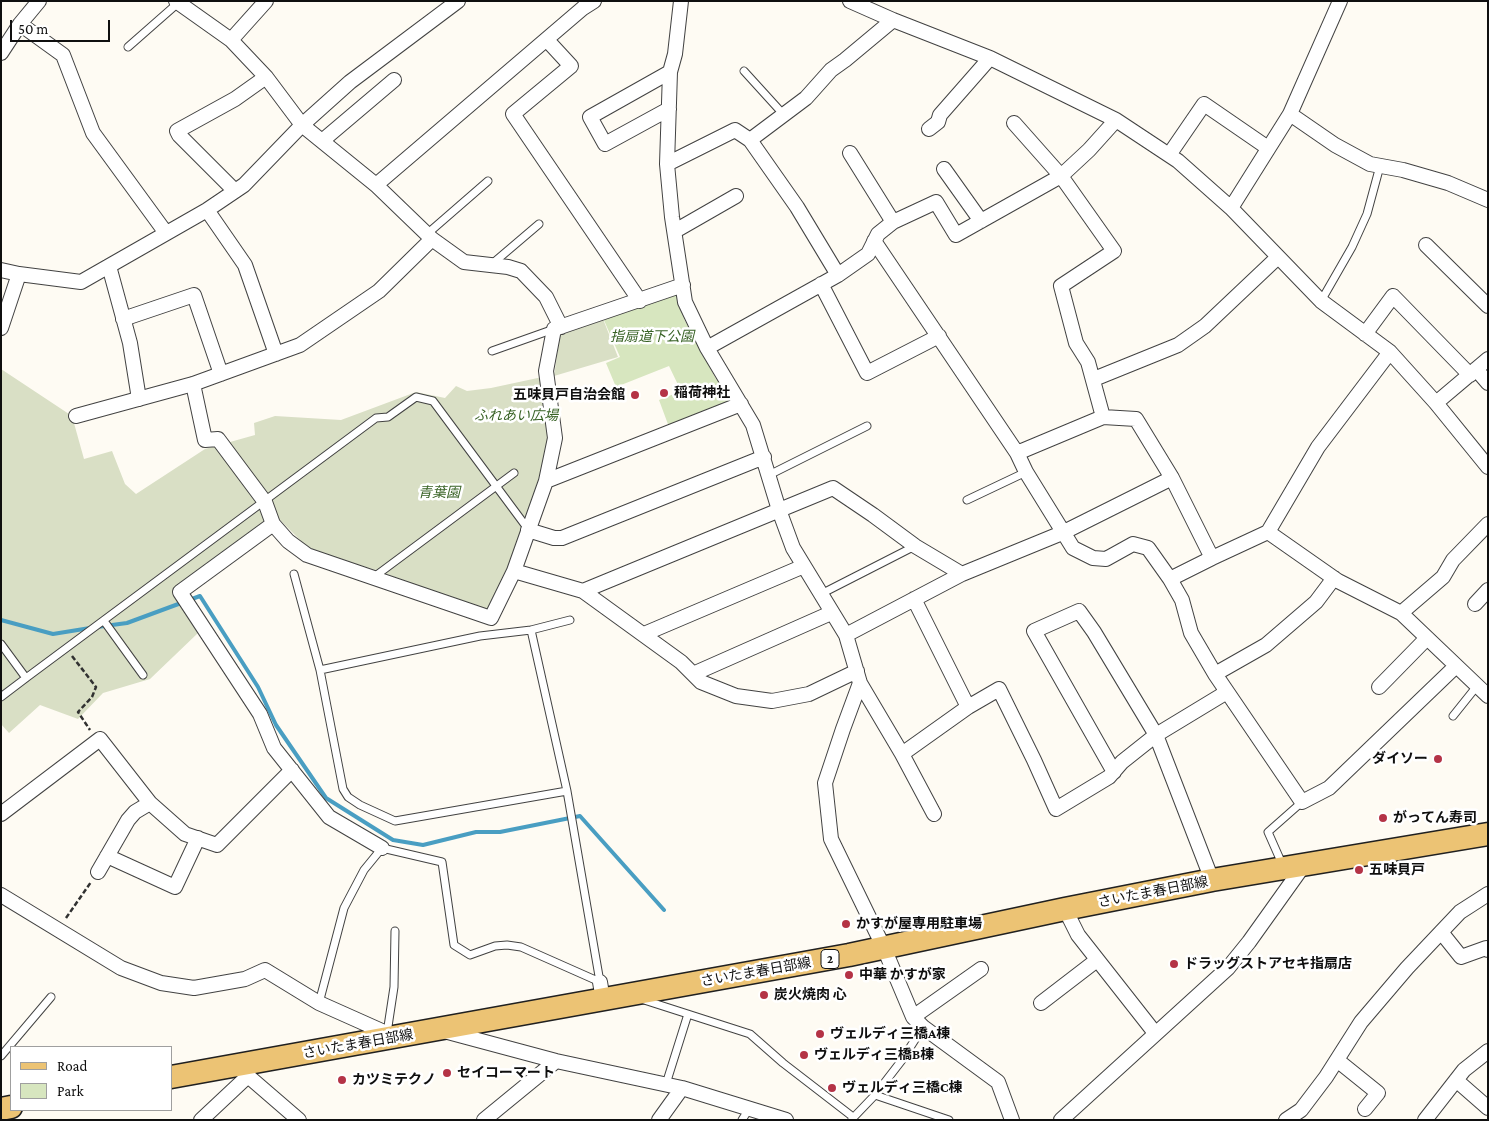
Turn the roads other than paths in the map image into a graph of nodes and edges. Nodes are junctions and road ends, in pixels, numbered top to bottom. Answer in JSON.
{"nodes":[{"id":1,"x":39,"y":1,"type":"edge"},
{"id":2,"x":266,"y":1,"type":"edge"},
{"id":3,"x":458,"y":1,"type":"edge"},
{"id":4,"x":681,"y":1,"type":"edge"},
{"id":5,"x":850,"y":1,"type":"edge"},
{"id":6,"x":1340,"y":1,"type":"edge"},
{"id":7,"x":177,"y":2,"type":"edge"},
{"id":8,"x":585,"y":4,"type":"edge"},
{"id":9,"x":893,"y":20,"type":"junction"},
{"id":10,"x":20,"y":24,"type":"junction"},
{"id":11,"x":231,"y":40,"type":"junction"},
{"id":12,"x":547,"y":40,"type":"junction"},
{"id":13,"x":128,"y":47,"type":"dead end"},
{"id":14,"x":1,"y":53,"type":"edge"},
{"id":15,"x":990,"y":58,"type":"junction"},
{"id":16,"x":744,"y":71,"type":"dead end"},
{"id":17,"x":670,"y":72,"type":"junction"},
{"id":18,"x":266,"y":76,"type":"junction"},
{"id":19,"x":394,"y":80,"type":"dead end"},
{"id":20,"x":669,"y":110,"type":"junction"},
{"id":21,"x":1290,"y":114,"type":"junction"},
{"id":22,"x":784,"y":116,"type":"junction"},
{"id":23,"x":1116,"y":120,"type":"junction"},
{"id":24,"x":1014,"y":124,"type":"dead end"},
{"id":25,"x":302,"y":125,"type":"junction"},
{"id":26,"x":930,"y":129,"type":"dead end"},
{"id":27,"x":750,"y":140,"type":"junction"},
{"id":28,"x":322,"y":141,"type":"junction"},
{"id":29,"x":1268,"y":148,"type":"junction"},
{"id":30,"x":850,"y":153,"type":"dead end"},
{"id":31,"x":1169,"y":155,"type":"junction"},
{"id":32,"x":667,"y":164,"type":"junction"},
{"id":33,"x":1380,"y":166,"type":"junction"},
{"id":34,"x":944,"y":169,"type":"dead end"},
{"id":35,"x":1061,"y":176,"type":"junction"},
{"id":36,"x":488,"y":181,"type":"dead end"},
{"id":37,"x":376,"y":185,"type":"junction"},
{"id":38,"x":235,"y":191,"type":"junction"},
{"id":39,"x":736,"y":196,"type":"dead end"},
{"id":40,"x":1488,"y":200,"type":"edge"},
{"id":41,"x":1232,"y":208,"type":"junction"},
{"id":42,"x":207,"y":210,"type":"junction"},
{"id":43,"x":981,"y":221,"type":"junction"},
{"id":44,"x":893,"y":222,"type":"junction"},
{"id":45,"x":539,"y":224,"type":"dead end"},
{"id":46,"x":674,"y":231,"type":"junction"},
{"id":47,"x":166,"y":233,"type":"junction"},
{"id":48,"x":429,"y":236,"type":"junction"},
{"id":49,"x":874,"y":241,"type":"junction"},
{"id":50,"x":1426,"y":245,"type":"dead end"},
{"id":51,"x":1278,"y":257,"type":"junction"},
{"id":52,"x":491,"y":265,"type":"junction"},
{"id":53,"x":109,"y":266,"type":"junction"},
{"id":54,"x":1,"y":270,"type":"edge"},
{"id":55,"x":18,"y":274,"type":"junction"},
{"id":56,"x":838,"y":275,"type":"junction"},
{"id":57,"x":821,"y":284,"type":"junction"},
{"id":58,"x":683,"y":285,"type":"junction"},
{"id":59,"x":640,"y":301,"type":"junction"},
{"id":60,"x":1321,"y":301,"type":"junction"},
{"id":61,"x":1488,"y":306,"type":"edge"},
{"id":62,"x":123,"y":319,"type":"junction"},
{"id":63,"x":1,"y":328,"type":"edge"},
{"id":64,"x":558,"y":328,"type":"junction"},
{"id":65,"x":1365,"y":334,"type":"junction"},
{"id":66,"x":939,"y":336,"type":"junction"},
{"id":67,"x":707,"y":348,"type":"junction"},
{"id":68,"x":492,"y":351,"type":"dead end"},
{"id":69,"x":1390,"y":352,"type":"junction"},
{"id":70,"x":276,"y":354,"type":"junction"},
{"id":71,"x":1488,"y":360,"type":"edge"},
{"id":72,"x":1473,"y":372,"type":"junction"},
{"id":73,"x":221,"y":374,"type":"junction"},
{"id":74,"x":1094,"y":379,"type":"junction"},
{"id":75,"x":1488,"y":383,"type":"edge"},
{"id":76,"x":193,"y":384,"type":"junction"},
{"id":77,"x":139,"y":398,"type":"junction"},
{"id":78,"x":1436,"y":403,"type":"junction"},
{"id":79,"x":741,"y":404,"type":"junction"},
{"id":80,"x":76,"y":416,"type":"dead end"},
{"id":81,"x":1103,"y":417,"type":"junction"},
{"id":82,"x":867,"y":426,"type":"dead end"},
{"id":83,"x":1017,"y":453,"type":"junction"},
{"id":84,"x":764,"y":457,"type":"junction"},
{"id":85,"x":1486,"y":460,"type":"edge"},
{"id":86,"x":1026,"y":472,"type":"junction"},
{"id":87,"x":514,"y":473,"type":"dead end"},
{"id":88,"x":769,"y":475,"type":"junction"},
{"id":89,"x":1172,"y":478,"type":"junction"},
{"id":90,"x":546,"y":481,"type":"junction"},
{"id":91,"x":496,"y":486,"type":"junction"},
{"id":92,"x":967,"y":500,"type":"dead end"},
{"id":93,"x":264,"y":502,"type":"junction"},
{"id":94,"x":779,"y":510,"type":"junction"},
{"id":95,"x":273,"y":524,"type":"junction"},
{"id":96,"x":1488,"y":524,"type":"edge"},
{"id":97,"x":528,"y":530,"type":"junction"},
{"id":98,"x":1268,"y":532,"type":"junction"},
{"id":99,"x":1062,"y":533,"type":"junction"},
{"id":100,"x":915,"y":546,"type":"junction"},
{"id":101,"x":1212,"y":558,"type":"junction"},
{"id":102,"x":804,"y":566,"type":"junction"},
{"id":103,"x":514,"y":571,"type":"junction"},
{"id":104,"x":294,"y":574,"type":"dead end"},
{"id":105,"x":962,"y":574,"type":"junction"},
{"id":106,"x":373,"y":578,"type":"junction"},
{"id":107,"x":1334,"y":578,"type":"junction"},
{"id":108,"x":1170,"y":579,"type":"junction"},
{"id":109,"x":1488,"y":590,"type":"edge"},
{"id":110,"x":583,"y":591,"type":"junction"},
{"id":111,"x":821,"y":594,"type":"junction"},
{"id":112,"x":914,"y":599,"type":"junction"},
{"id":113,"x":1475,"y":604,"type":"dead end"},
{"id":114,"x":831,"y":613,"type":"junction"},
{"id":115,"x":1401,"y":613,"type":"junction"},
{"id":116,"x":570,"y":620,"type":"dead end"},
{"id":117,"x":104,"y":621,"type":"junction"},
{"id":118,"x":531,"y":630,"type":"junction"},
{"id":119,"x":644,"y":634,"type":"junction"},
{"id":120,"x":846,"y":635,"type":"junction"},
{"id":121,"x":1426,"y":639,"type":"junction"},
{"id":122,"x":1,"y":644,"type":"edge"},
{"id":123,"x":1455,"y":667,"type":"junction"},
{"id":124,"x":320,"y":670,"type":"junction"},
{"id":125,"x":694,"y":674,"type":"junction"},
{"id":126,"x":1215,"y":674,"type":"junction"},
{"id":127,"x":143,"y":675,"type":"dead end"},
{"id":128,"x":859,"y":677,"type":"junction"},
{"id":129,"x":26,"y":678,"type":"junction"},
{"id":130,"x":1477,"y":686,"type":"junction"},
{"id":131,"x":1379,"y":687,"type":"dead end"},
{"id":132,"x":1227,"y":692,"type":"junction"},
{"id":133,"x":1488,"y":696,"type":"edge"},
{"id":134,"x":1,"y":697,"type":"edge"},
{"id":135,"x":968,"y":707,"type":"junction"},
{"id":136,"x":1453,"y":716,"type":"dead end"},
{"id":137,"x":1156,"y":736,"type":"junction"},
{"id":138,"x":902,"y":754,"type":"junction"},
{"id":139,"x":292,"y":770,"type":"junction"},
{"id":140,"x":1114,"y":772,"type":"junction"},
{"id":141,"x":568,"y":791,"type":"junction"},
{"id":142,"x":1302,"y":802,"type":"junction"},
{"id":143,"x":150,"y":803,"type":"junction"},
{"id":144,"x":1,"y":814,"type":"edge"},
{"id":145,"x":934,"y":814,"type":"dead end"},
{"id":146,"x":1488,"y":834,"type":"edge"},
{"id":147,"x":198,"y":838,"type":"junction"},
{"id":148,"x":382,"y":848,"type":"junction"},
{"id":149,"x":106,"y":856,"type":"junction"},
{"id":150,"x":1294,"y":866,"type":"junction"},
{"id":151,"x":98,"y":872,"type":"road end"},
{"id":152,"x":1212,"y":880,"type":"junction"},
{"id":153,"x":1488,"y":894,"type":"edge"},
{"id":154,"x":1,"y":895,"type":"edge"},
{"id":155,"x":1065,"y":909,"type":"junction"},
{"id":156,"x":395,"y":930,"type":"dead end"},
{"id":157,"x":1441,"y":932,"type":"junction"},
{"id":158,"x":884,"y":948,"type":"junction"},
{"id":159,"x":1488,"y":950,"type":"edge"},
{"id":160,"x":1097,"y":960,"type":"junction"},
{"id":161,"x":981,"y":969,"type":"dead end"},
{"id":162,"x":601,"y":991,"type":"junction"},
{"id":163,"x":628,"y":995,"type":"junction"},
{"id":164,"x":51,"y":997,"type":"dead end"},
{"id":165,"x":319,"y":1003,"type":"junction"},
{"id":166,"x":1041,"y":1003,"type":"dead end"},
{"id":167,"x":688,"y":1014,"type":"junction"},
{"id":168,"x":913,"y":1017,"type":"junction"},
{"id":169,"x":923,"y":1027,"type":"junction"},
{"id":170,"x":438,"y":1030,"type":"junction"},
{"id":171,"x":1155,"y":1034,"type":"junction"},
{"id":172,"x":391,"y":1035,"type":"junction"},
{"id":173,"x":1488,"y":1051,"type":"edge"},
{"id":174,"x":2,"y":1052,"type":"edge"},
{"id":175,"x":556,"y":1060,"type":"junction"},
{"id":176,"x":1337,"y":1060,"type":"junction"},
{"id":177,"x":248,"y":1070,"type":"junction"},
{"id":178,"x":172,"y":1077,"type":"edge"},
{"id":179,"x":1456,"y":1080,"type":"junction"},
{"id":180,"x":666,"y":1084,"type":"junction"},
{"id":181,"x":682,"y":1088,"type":"junction"},
{"id":182,"x":875,"y":1094,"type":"junction"},
{"id":183,"x":1488,"y":1108,"type":"edge"},
{"id":184,"x":1365,"y":1109,"type":"dead end"},
{"id":185,"x":746,"y":1114,"type":"edge"},
{"id":186,"x":852,"y":1118,"type":"edge"},
{"id":187,"x":201,"y":1120,"type":"edge"},
{"id":188,"x":299,"y":1120,"type":"edge"},
{"id":189,"x":484,"y":1120,"type":"edge"},
{"id":190,"x":659,"y":1120,"type":"edge"},
{"id":191,"x":786,"y":1120,"type":"edge"},
{"id":192,"x":950,"y":1120,"type":"edge"},
{"id":193,"x":1012,"y":1120,"type":"edge"},
{"id":194,"x":1061,"y":1120,"type":"edge"},
{"id":195,"x":1286,"y":1120,"type":"edge"},
{"id":196,"x":1425,"y":1120,"type":"edge"}],
"edges":[{"from":1,"to":10,"type":"street"},
{"from":2,"to":11,"type":"street"},
{"from":3,"to":25,"type":"street"},
{"from":4,"to":17,"type":"street"},
{"from":5,"to":9,"type":"street"},
{"from":6,"to":21,"type":"street"},
{"from":7,"to":11,"type":"street"},
{"from":7,"to":13,"type":"lane"},
{"from":8,"to":12,"type":"street"},
{"from":9,"to":15,"type":"street"},
{"from":9,"to":22,"type":"street"},
{"from":10,"to":14,"type":"street"},
{"from":10,"to":47,"type":"street"},
{"from":11,"to":18,"type":"street"},
{"from":12,"to":37,"type":"street"},
{"from":12,"to":59,"type":"street"},
{"from":15,"to":23,"type":"street"},
{"from":15,"to":26,"type":"street"},
{"from":16,"to":22,"type":"lane"},
{"from":17,"to":20,"type":"street"},
{"from":17,"to":20,"type":"street"},
{"from":18,"to":25,"type":"street"},
{"from":18,"to":38,"type":"street"},
{"from":19,"to":28,"type":"street"},
{"from":20,"to":32,"type":"street"},
{"from":21,"to":29,"type":"street"},
{"from":21,"to":33,"type":"street"},
{"from":22,"to":27,"type":"street"},
{"from":23,"to":31,"type":"street"},
{"from":23,"to":35,"type":"street"},
{"from":24,"to":35,"type":"street"},
{"from":25,"to":28,"type":"street"},
{"from":25,"to":38,"type":"street"},
{"from":27,"to":32,"type":"street"},
{"from":27,"to":56,"type":"street"},
{"from":28,"to":37,"type":"street"},
{"from":29,"to":31,"type":"street"},
{"from":29,"to":41,"type":"street"},
{"from":30,"to":44,"type":"street"},
{"from":31,"to":41,"type":"street"},
{"from":32,"to":46,"type":"street"},
{"from":33,"to":40,"type":"street"},
{"from":33,"to":60,"type":"lane"},
{"from":34,"to":43,"type":"street"},
{"from":35,"to":43,"type":"street"},
{"from":35,"to":74,"type":"street"},
{"from":36,"to":48,"type":"lane"},
{"from":37,"to":48,"type":"street"},
{"from":38,"to":42,"type":"street"},
{"from":39,"to":46,"type":"street"},
{"from":41,"to":51,"type":"street"},
{"from":42,"to":47,"type":"street"},
{"from":42,"to":70,"type":"street"},
{"from":43,"to":44,"type":"street"},
{"from":44,"to":49,"type":"street"},
{"from":45,"to":52,"type":"lane"},
{"from":46,"to":58,"type":"street"},
{"from":47,"to":53,"type":"street"},
{"from":48,"to":52,"type":"street"},
{"from":48,"to":70,"type":"street"},
{"from":49,"to":56,"type":"street"},
{"from":49,"to":66,"type":"street"},
{"from":50,"to":61,"type":"street"},
{"from":51,"to":60,"type":"street"},
{"from":51,"to":74,"type":"street"},
{"from":52,"to":64,"type":"street"},
{"from":53,"to":55,"type":"street"},
{"from":53,"to":62,"type":"street"},
{"from":54,"to":55,"type":"street"},
{"from":55,"to":63,"type":"street"},
{"from":56,"to":57,"type":"street"},
{"from":57,"to":66,"type":"street"},
{"from":57,"to":67,"type":"street"},
{"from":58,"to":59,"type":"street"},
{"from":58,"to":67,"type":"street"},
{"from":59,"to":64,"type":"street"},
{"from":60,"to":65,"type":"street"},
{"from":62,"to":73,"type":"street"},
{"from":62,"to":77,"type":"street"},
{"from":64,"to":68,"type":"lane"},
{"from":64,"to":90,"type":"street"},
{"from":65,"to":69,"type":"street"},
{"from":65,"to":72,"type":"street"},
{"from":66,"to":83,"type":"street"},
{"from":67,"to":79,"type":"street"},
{"from":69,"to":78,"type":"street"},
{"from":69,"to":98,"type":"street"},
{"from":70,"to":73,"type":"street"},
{"from":71,"to":72,"type":"street"},
{"from":72,"to":75,"type":"street"},
{"from":72,"to":78,"type":"street"},
{"from":73,"to":76,"type":"street"},
{"from":74,"to":81,"type":"street"},
{"from":76,"to":77,"type":"street"},
{"from":76,"to":93,"type":"street"},
{"from":77,"to":80,"type":"street"},
{"from":78,"to":85,"type":"street"},
{"from":79,"to":84,"type":"street"},
{"from":79,"to":90,"type":"street"},
{"from":81,"to":83,"type":"street"},
{"from":81,"to":89,"type":"street"},
{"from":82,"to":88,"type":"lane"},
{"from":83,"to":86,"type":"street"},
{"from":84,"to":88,"type":"street"},
{"from":84,"to":97,"type":"street"},
{"from":86,"to":92,"type":"lane"},
{"from":86,"to":99,"type":"street"},
{"from":87,"to":91,"type":"lane"},
{"from":88,"to":94,"type":"street"},
{"from":89,"to":99,"type":"street"},
{"from":89,"to":101,"type":"street"},
{"from":90,"to":97,"type":"street"},
{"from":91,"to":93,"type":"lane"},
{"from":91,"to":97,"type":"lane"},
{"from":91,"to":106,"type":"lane"},
{"from":93,"to":95,"type":"street"},
{"from":93,"to":117,"type":"lane"},
{"from":94,"to":100,"type":"street"},
{"from":94,"to":102,"type":"street"},
{"from":94,"to":110,"type":"street"},
{"from":95,"to":106,"type":"street"},
{"from":95,"to":139,"type":"street"},
{"from":96,"to":115,"type":"street"},
{"from":97,"to":103,"type":"street"},
{"from":98,"to":101,"type":"street"},
{"from":98,"to":107,"type":"street"},
{"from":99,"to":105,"type":"street"},
{"from":99,"to":108,"type":"street"},
{"from":100,"to":105,"type":"street"},
{"from":100,"to":111,"type":"lane"},
{"from":101,"to":108,"type":"street"},
{"from":102,"to":111,"type":"street"},
{"from":102,"to":119,"type":"street"},
{"from":103,"to":106,"type":"street"},
{"from":103,"to":110,"type":"street"},
{"from":104,"to":124,"type":"lane"},
{"from":105,"to":112,"type":"street"},
{"from":107,"to":115,"type":"street"},
{"from":107,"to":126,"type":"street"},
{"from":108,"to":126,"type":"street"},
{"from":109,"to":113,"type":"street"},
{"from":110,"to":119,"type":"street"},
{"from":111,"to":114,"type":"street"},
{"from":112,"to":120,"type":"street"},
{"from":112,"to":135,"type":"street"},
{"from":114,"to":120,"type":"street"},
{"from":114,"to":125,"type":"street"},
{"from":115,"to":121,"type":"street"},
{"from":116,"to":118,"type":"lane"},
{"from":117,"to":127,"type":"lane"},
{"from":117,"to":129,"type":"lane"},
{"from":118,"to":124,"type":"lane"},
{"from":118,"to":141,"type":"lane"},
{"from":119,"to":125,"type":"street"},
{"from":120,"to":128,"type":"street"},
{"from":121,"to":123,"type":"street"},
{"from":121,"to":131,"type":"street"},
{"from":122,"to":129,"type":"lane"},
{"from":123,"to":130,"type":"street"},
{"from":123,"to":142,"type":"street"},
{"from":124,"to":141,"type":"lane"},
{"from":125,"to":128,"type":"street"},
{"from":126,"to":132,"type":"street"},
{"from":128,"to":138,"type":"street"},
{"from":128,"to":158,"type":"street"},
{"from":129,"to":134,"type":"lane"},
{"from":130,"to":133,"type":"street"},
{"from":130,"to":136,"type":"lane"},
{"from":132,"to":137,"type":"street"},
{"from":132,"to":142,"type":"street"},
{"from":135,"to":138,"type":"street"},
{"from":135,"to":140,"type":"street"},
{"from":137,"to":140,"type":"street"},
{"from":137,"to":140,"type":"street"},
{"from":137,"to":152,"type":"street"},
{"from":138,"to":145,"type":"street"},
{"from":139,"to":147,"type":"street"},
{"from":139,"to":148,"type":"street"},
{"from":141,"to":162,"type":"lane"},
{"from":142,"to":150,"type":"lane"},
{"from":143,"to":144,"type":"street"},
{"from":143,"to":147,"type":"street"},
{"from":143,"to":149,"type":"street"},
{"from":146,"to":150,"type":"main road","name":"さいたま春日部線","number":"2"},
{"from":147,"to":149,"type":"street"},
{"from":148,"to":162,"type":"lane"},
{"from":148,"to":165,"type":"lane"},
{"from":149,"to":151,"type":"street"},
{"from":150,"to":152,"type":"main road","name":"さいたま春日部線","number":"2"},
{"from":150,"to":171,"type":"street"},
{"from":152,"to":155,"type":"main road","name":"さいたま春日部線","number":"2"},
{"from":153,"to":157,"type":"street"},
{"from":154,"to":165,"type":"street"},
{"from":155,"to":158,"type":"main road","name":"さいたま春日部線","number":"2"},
{"from":155,"to":160,"type":"street"},
{"from":156,"to":172,"type":"lane"},
{"from":157,"to":159,"type":"street"},
{"from":157,"to":176,"type":"street"},
{"from":158,"to":163,"type":"main road","name":"さいたま春日部線","number":"2"},
{"from":158,"to":168,"type":"street"},
{"from":160,"to":166,"type":"street"},
{"from":160,"to":171,"type":"street"},
{"from":161,"to":168,"type":"street"},
{"from":162,"to":163,"type":"main road","name":"さいたま春日部線","number":"2"},
{"from":162,"to":170,"type":"main road","name":"さいたま春日部線","number":"2"},
{"from":163,"to":167,"type":"lane"},
{"from":164,"to":174,"type":"lane"},
{"from":165,"to":172,"type":"street"},
{"from":167,"to":180,"type":"lane"},
{"from":167,"to":186,"type":"lane"},
{"from":168,"to":169,"type":"street"},
{"from":169,"to":182,"type":"lane"},
{"from":169,"to":193,"type":"street"},
{"from":170,"to":172,"type":"main road","name":"さいたま春日部線","number":"2"},
{"from":170,"to":175,"type":"street"},
{"from":171,"to":194,"type":"street"},
{"from":172,"to":177,"type":"main road","name":"さいたま春日部線","number":"2"},
{"from":173,"to":179,"type":"street"},
{"from":175,"to":180,"type":"street"},
{"from":175,"to":189,"type":"street"},
{"from":176,"to":184,"type":"street"},
{"from":176,"to":195,"type":"street"},
{"from":177,"to":178,"type":"main road","name":"さいたま春日部線","number":"2"},
{"from":177,"to":187,"type":"street"},
{"from":177,"to":188,"type":"street"},
{"from":179,"to":183,"type":"street"},
{"from":179,"to":196,"type":"street"},
{"from":180,"to":181,"type":"street"},
{"from":181,"to":185,"type":"street"},
{"from":181,"to":190,"type":"street"},
{"from":182,"to":186,"type":"lane"},
{"from":182,"to":192,"type":"lane"},
{"from":185,"to":191,"type":"street"}]}
